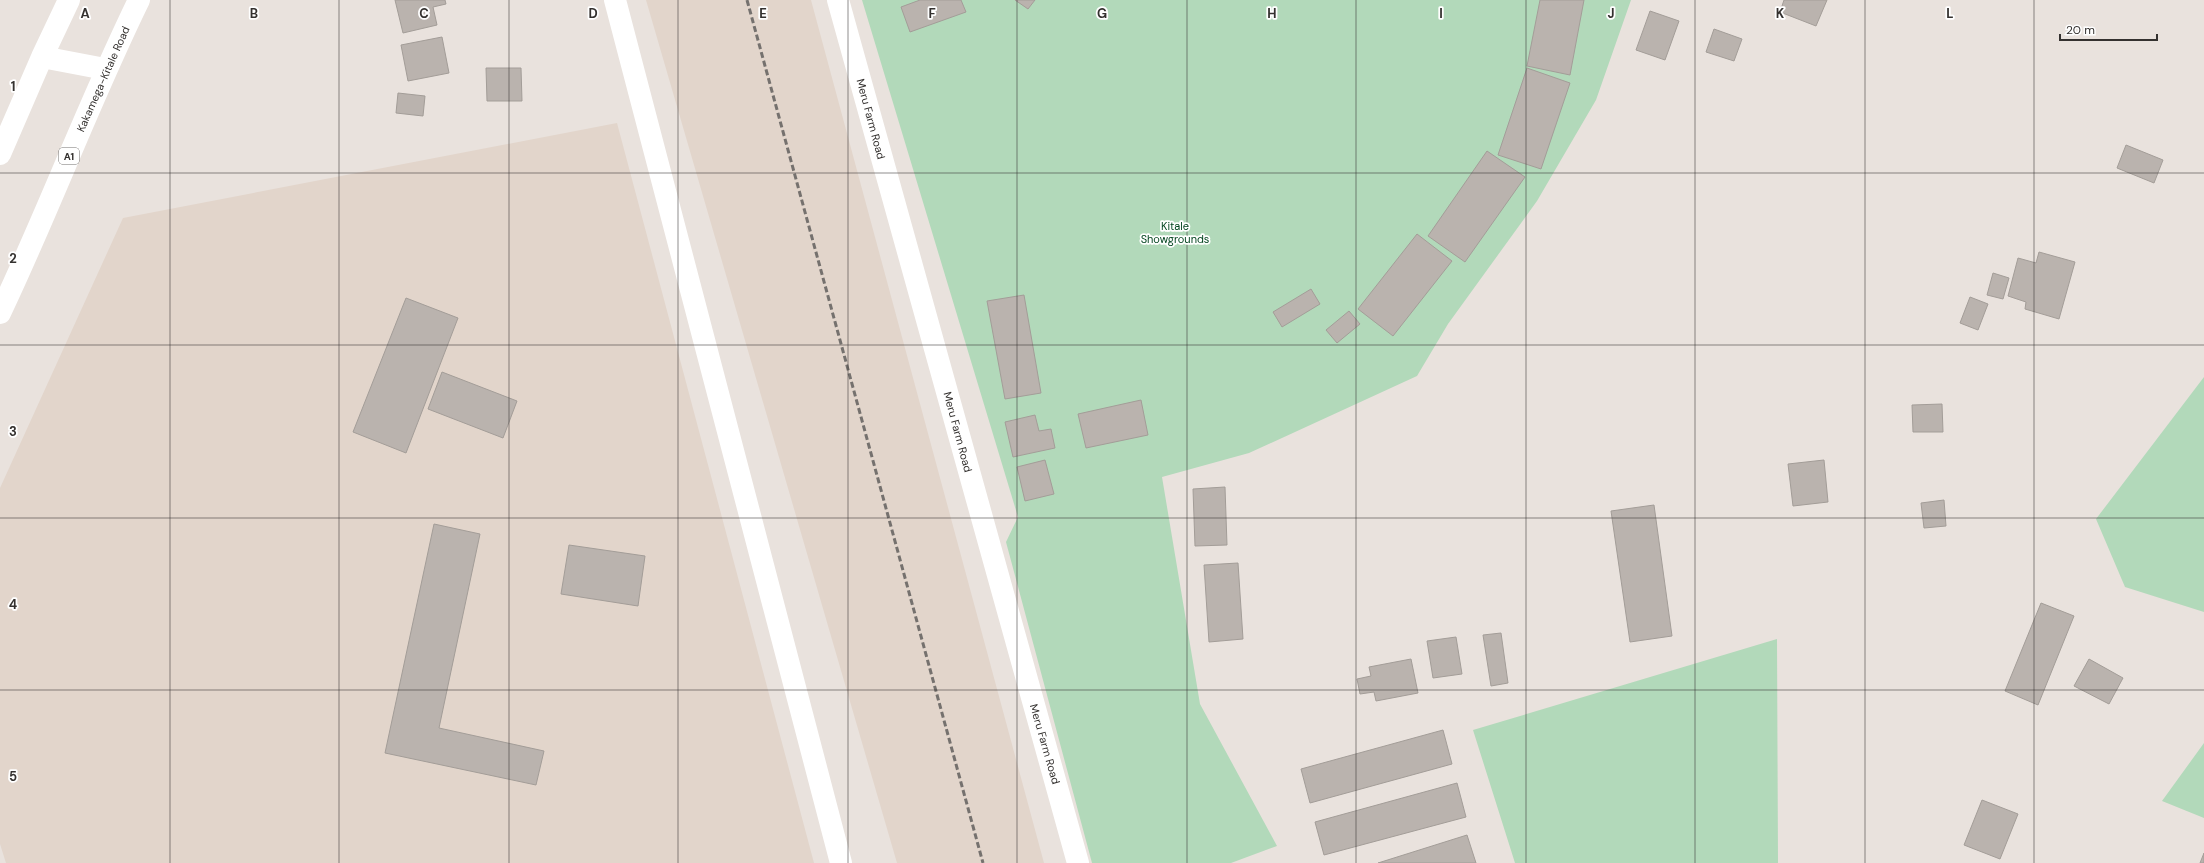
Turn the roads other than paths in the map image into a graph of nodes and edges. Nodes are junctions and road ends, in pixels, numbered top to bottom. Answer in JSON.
{"nodes":[{"id":1,"x":69,"y":0,"type":"edge"},
{"id":2,"x":139,"y":0,"type":"edge"},
{"id":3,"x":616,"y":0,"type":"edge"},
{"id":4,"x":838,"y":0,"type":"edge"},
{"id":5,"x":42,"y":57,"type":"junction"},
{"id":6,"x":105,"y":69,"type":"junction"},
{"id":7,"x":0,"y":154,"type":"edge"},
{"id":8,"x":0,"y":313,"type":"edge"},
{"id":9,"x":841,"y":863,"type":"edge"},
{"id":10,"x":1078,"y":863,"type":"edge"}],
"edges":[{"from":1,"to":5,"type":"main road"},
{"from":2,"to":6,"type":"main road","name":"Kakamega-Kitale Road","number":"A1"},
{"from":3,"to":9,"type":"main road"},
{"from":4,"to":10,"type":"main road","name":"Meru Farm Road"},
{"from":5,"to":6,"type":"main road"},
{"from":5,"to":7,"type":"main road"},
{"from":6,"to":8,"type":"main road","name":"Kakamega-Kitale Road","number":"A1"}]}
